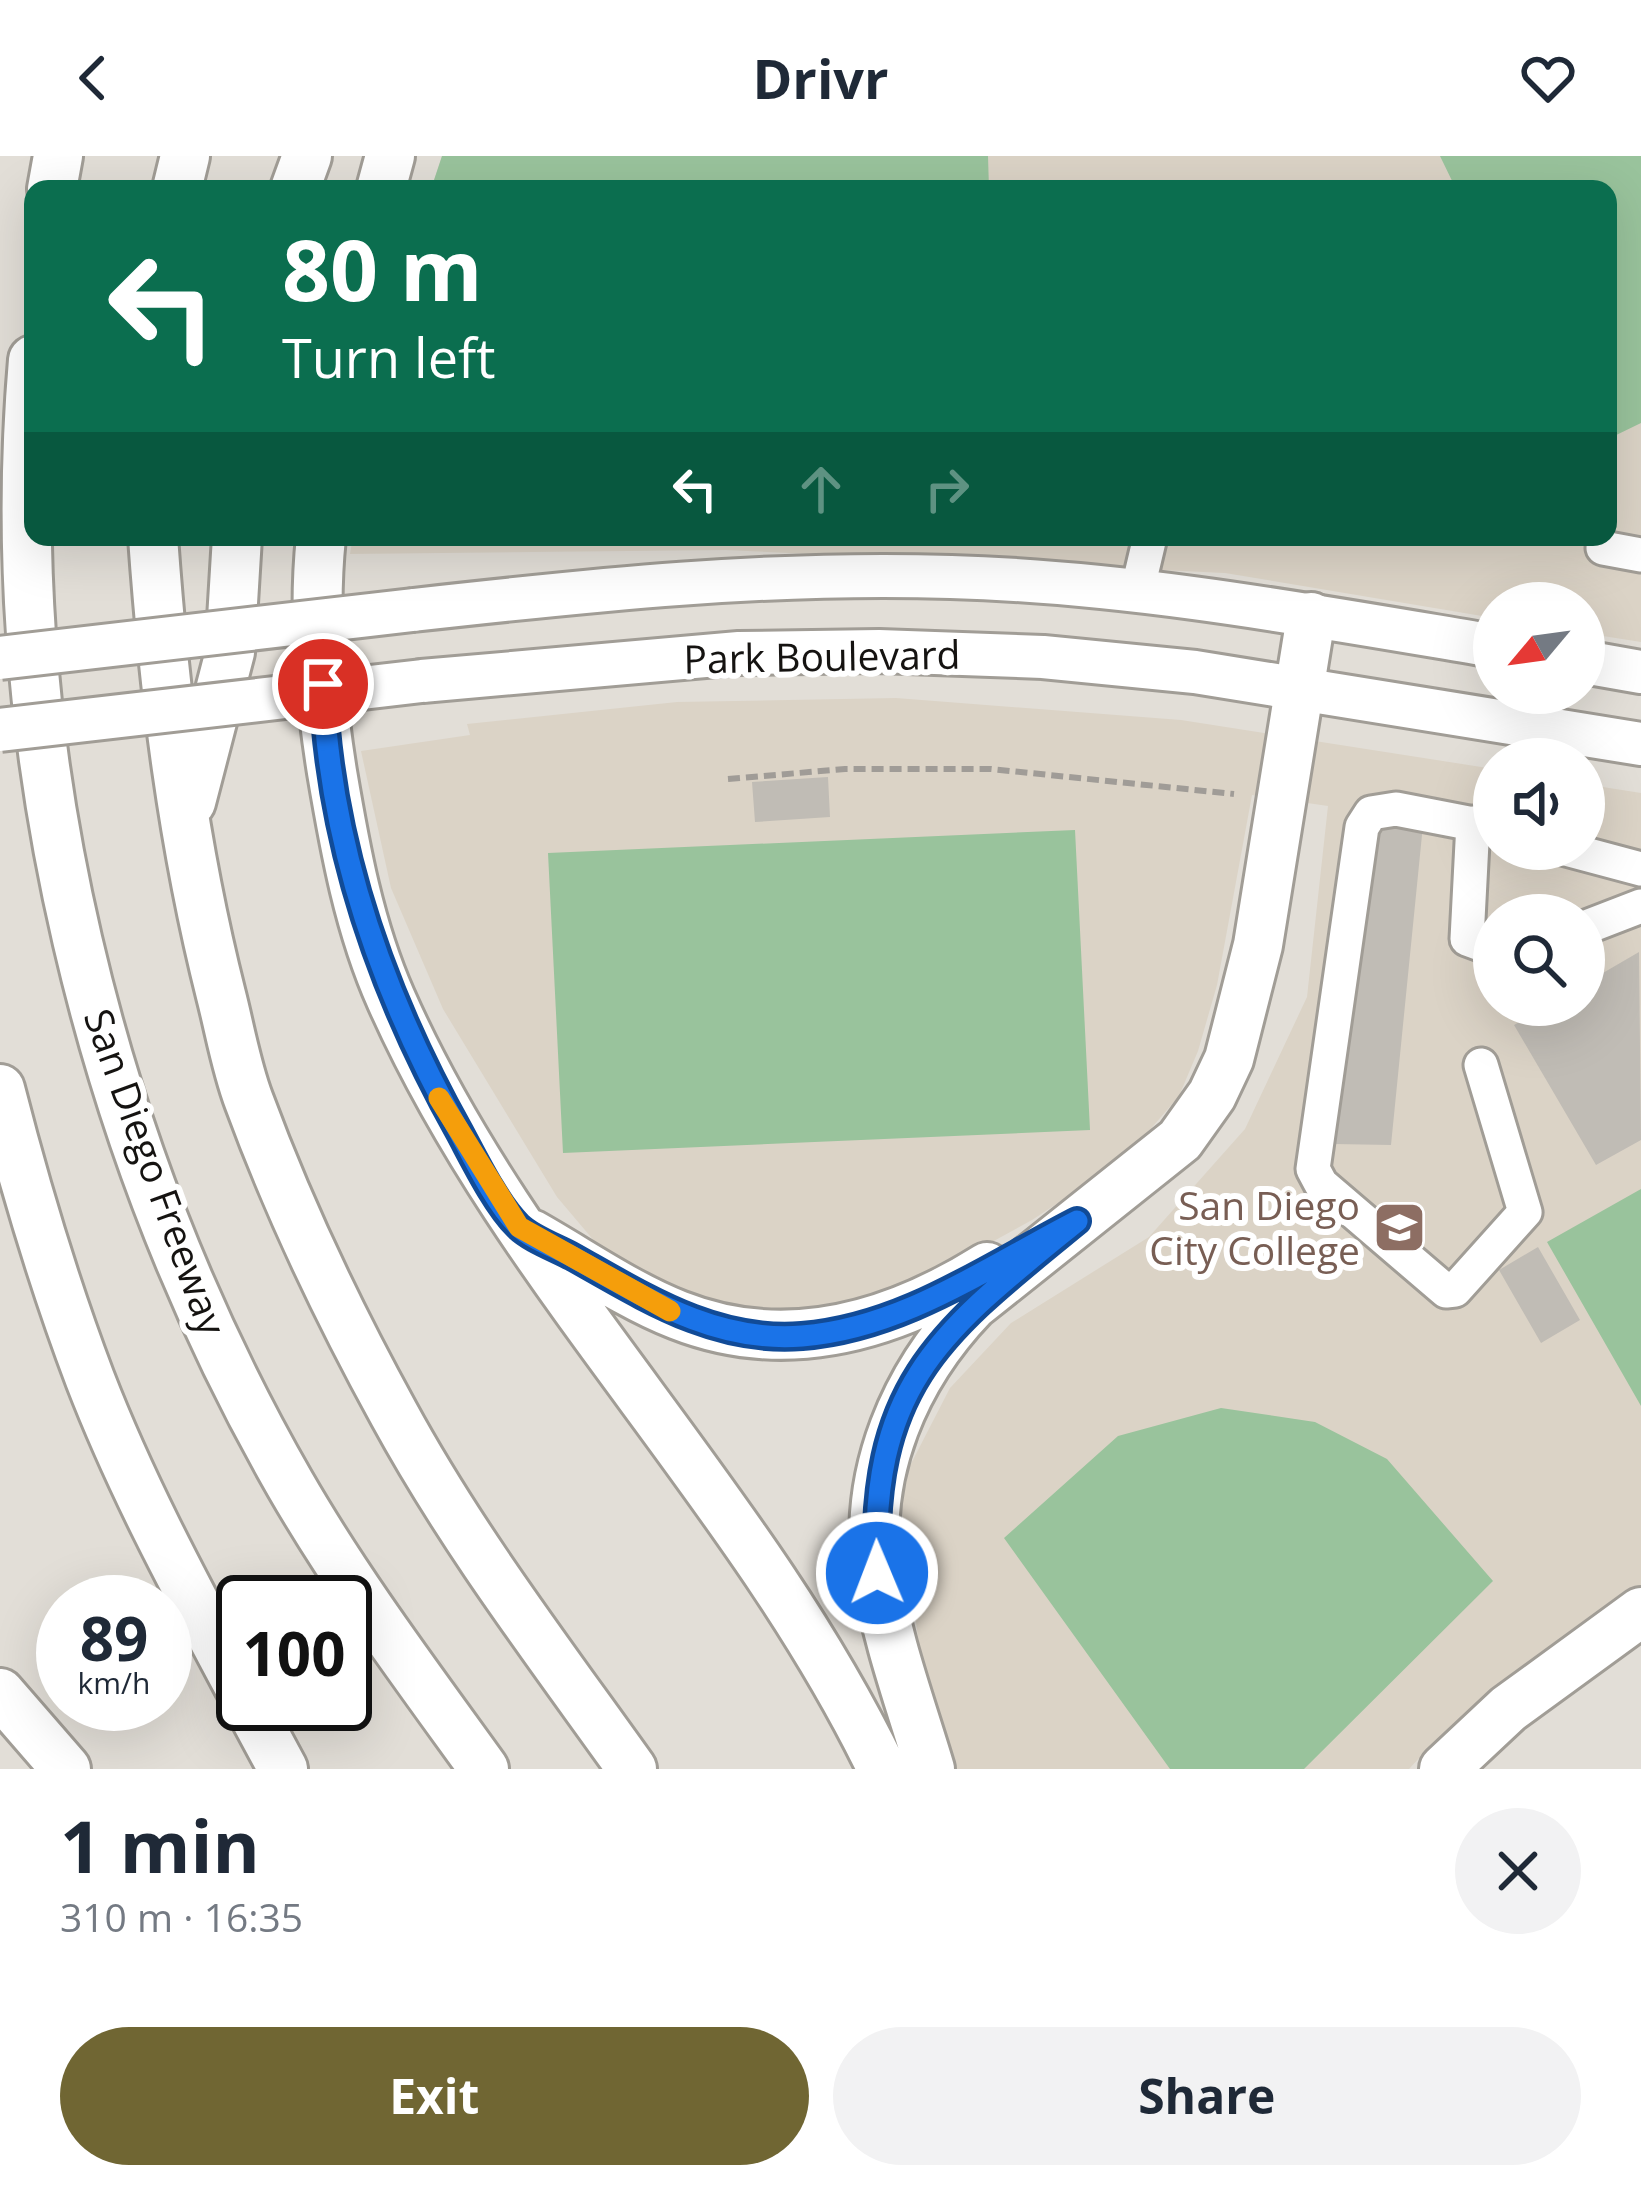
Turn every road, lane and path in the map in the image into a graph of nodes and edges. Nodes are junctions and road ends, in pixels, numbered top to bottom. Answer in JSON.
{"nodes":[{"id":1,"x":24,"y":449,"type":"edge"},
{"id":2,"x":0,"y":509,"type":"edge"},
{"id":3,"x":31,"y":546,"type":"edge"},
{"id":4,"x":154,"y":546,"type":"edge"},
{"id":5,"x":236,"y":546,"type":"edge"},
{"id":6,"x":320,"y":546,"type":"edge"},
{"id":7,"x":1148,"y":546,"type":"edge"},
{"id":8,"x":1603,"y":548,"type":"dead end"},
{"id":9,"x":1641,"y":555,"type":"edge"},
{"id":10,"x":1137,"y":592,"type":"junction"},
{"id":11,"x":1311,"y":617,"type":"junction"},
{"id":12,"x":1473,"y":643,"type":"edge"},
{"id":13,"x":0,"y":658,"type":"edge"},
{"id":14,"x":1605,"y":666,"type":"edge"},
{"id":15,"x":1641,"y":672,"type":"edge"},
{"id":16,"x":1297,"y":688,"type":"junction"},
{"id":17,"x":0,"y":730,"type":"edge"},
{"id":18,"x":1641,"y":744,"type":"edge"},
{"id":19,"x":728,"y":779,"type":"dead end"},
{"id":20,"x":1234,"y":794,"type":"dead end"},
{"id":21,"x":1473,"y":823,"type":"edge"},
{"id":22,"x":185,"y":824,"type":"junction"},
{"id":23,"x":1605,"y":862,"type":"edge"},
{"id":24,"x":1640,"y":873,"type":"edge"},
{"id":25,"x":1473,"y":899,"type":"edge"},
{"id":26,"x":1641,"y":906,"type":"edge"},
{"id":27,"x":1605,"y":920,"type":"edge"},
{"id":28,"x":1473,"y":941,"type":"edge"},
{"id":29,"x":1481,"y":1065,"type":"dead end"},
{"id":30,"x":0,"y":1089,"type":"edge"},
{"id":31,"x":1077,"y":1221,"type":"junction"},
{"id":32,"x":519,"y":1227,"type":"junction"},
{"id":33,"x":1641,"y":1612,"type":"edge"},
{"id":34,"x":216,"y":1642,"type":"edge"},
{"id":35,"x":0,"y":1693,"type":"edge"},
{"id":36,"x":263,"y":1731,"type":"edge"},
{"id":37,"x":66,"y":1769,"type":"edge"},
{"id":38,"x":283,"y":1769,"type":"edge"},
{"id":39,"x":484,"y":1769,"type":"edge"},
{"id":40,"x":632,"y":1769,"type":"edge"},
{"id":41,"x":882,"y":1769,"type":"edge"},
{"id":42,"x":930,"y":1769,"type":"edge"},
{"id":43,"x":1444,"y":1769,"type":"edge"}],
"edges":[{"from":1,"to":2,"type":"highway"},
{"from":3,"to":39,"type":"highway","name":"San Diego Freeway"},
{"from":4,"to":22,"type":"highway"},
{"from":5,"to":22,"type":"highway"},
{"from":6,"to":32,"type":"highway"},
{"from":7,"to":10,"type":"lane"},
{"from":8,"to":9,"type":"lane"},
{"from":10,"to":11,"type":"main road","name":"Park Boulevard"},
{"from":10,"to":13,"type":"main road","name":"Park Boulevard","bridge":true},
{"from":11,"to":12,"type":"main road","name":"Park Boulevard"},
{"from":11,"to":16,"type":"highway"},
{"from":14,"to":15,"type":"main road"},
{"from":16,"to":17,"type":"main road","name":"Park Boulevard","bridge":true},
{"from":16,"to":18,"type":"main road","name":"Park Boulevard"},
{"from":16,"to":31,"type":"highway"},
{"from":19,"to":20,"type":"path"},
{"from":21,"to":29,"type":"lane"},
{"from":22,"to":40,"type":"highway"},
{"from":23,"to":24,"type":"lane"},
{"from":25,"to":28,"type":"lane"},
{"from":26,"to":27,"type":"lane"},
{"from":30,"to":34,"type":"highway"},
{"from":31,"to":32,"type":"highway"},
{"from":31,"to":42,"type":"highway"},
{"from":32,"to":41,"type":"highway"},
{"from":33,"to":43,"type":"highway"},
{"from":35,"to":37,"type":"highway"},
{"from":36,"to":38,"type":"highway"}]}
